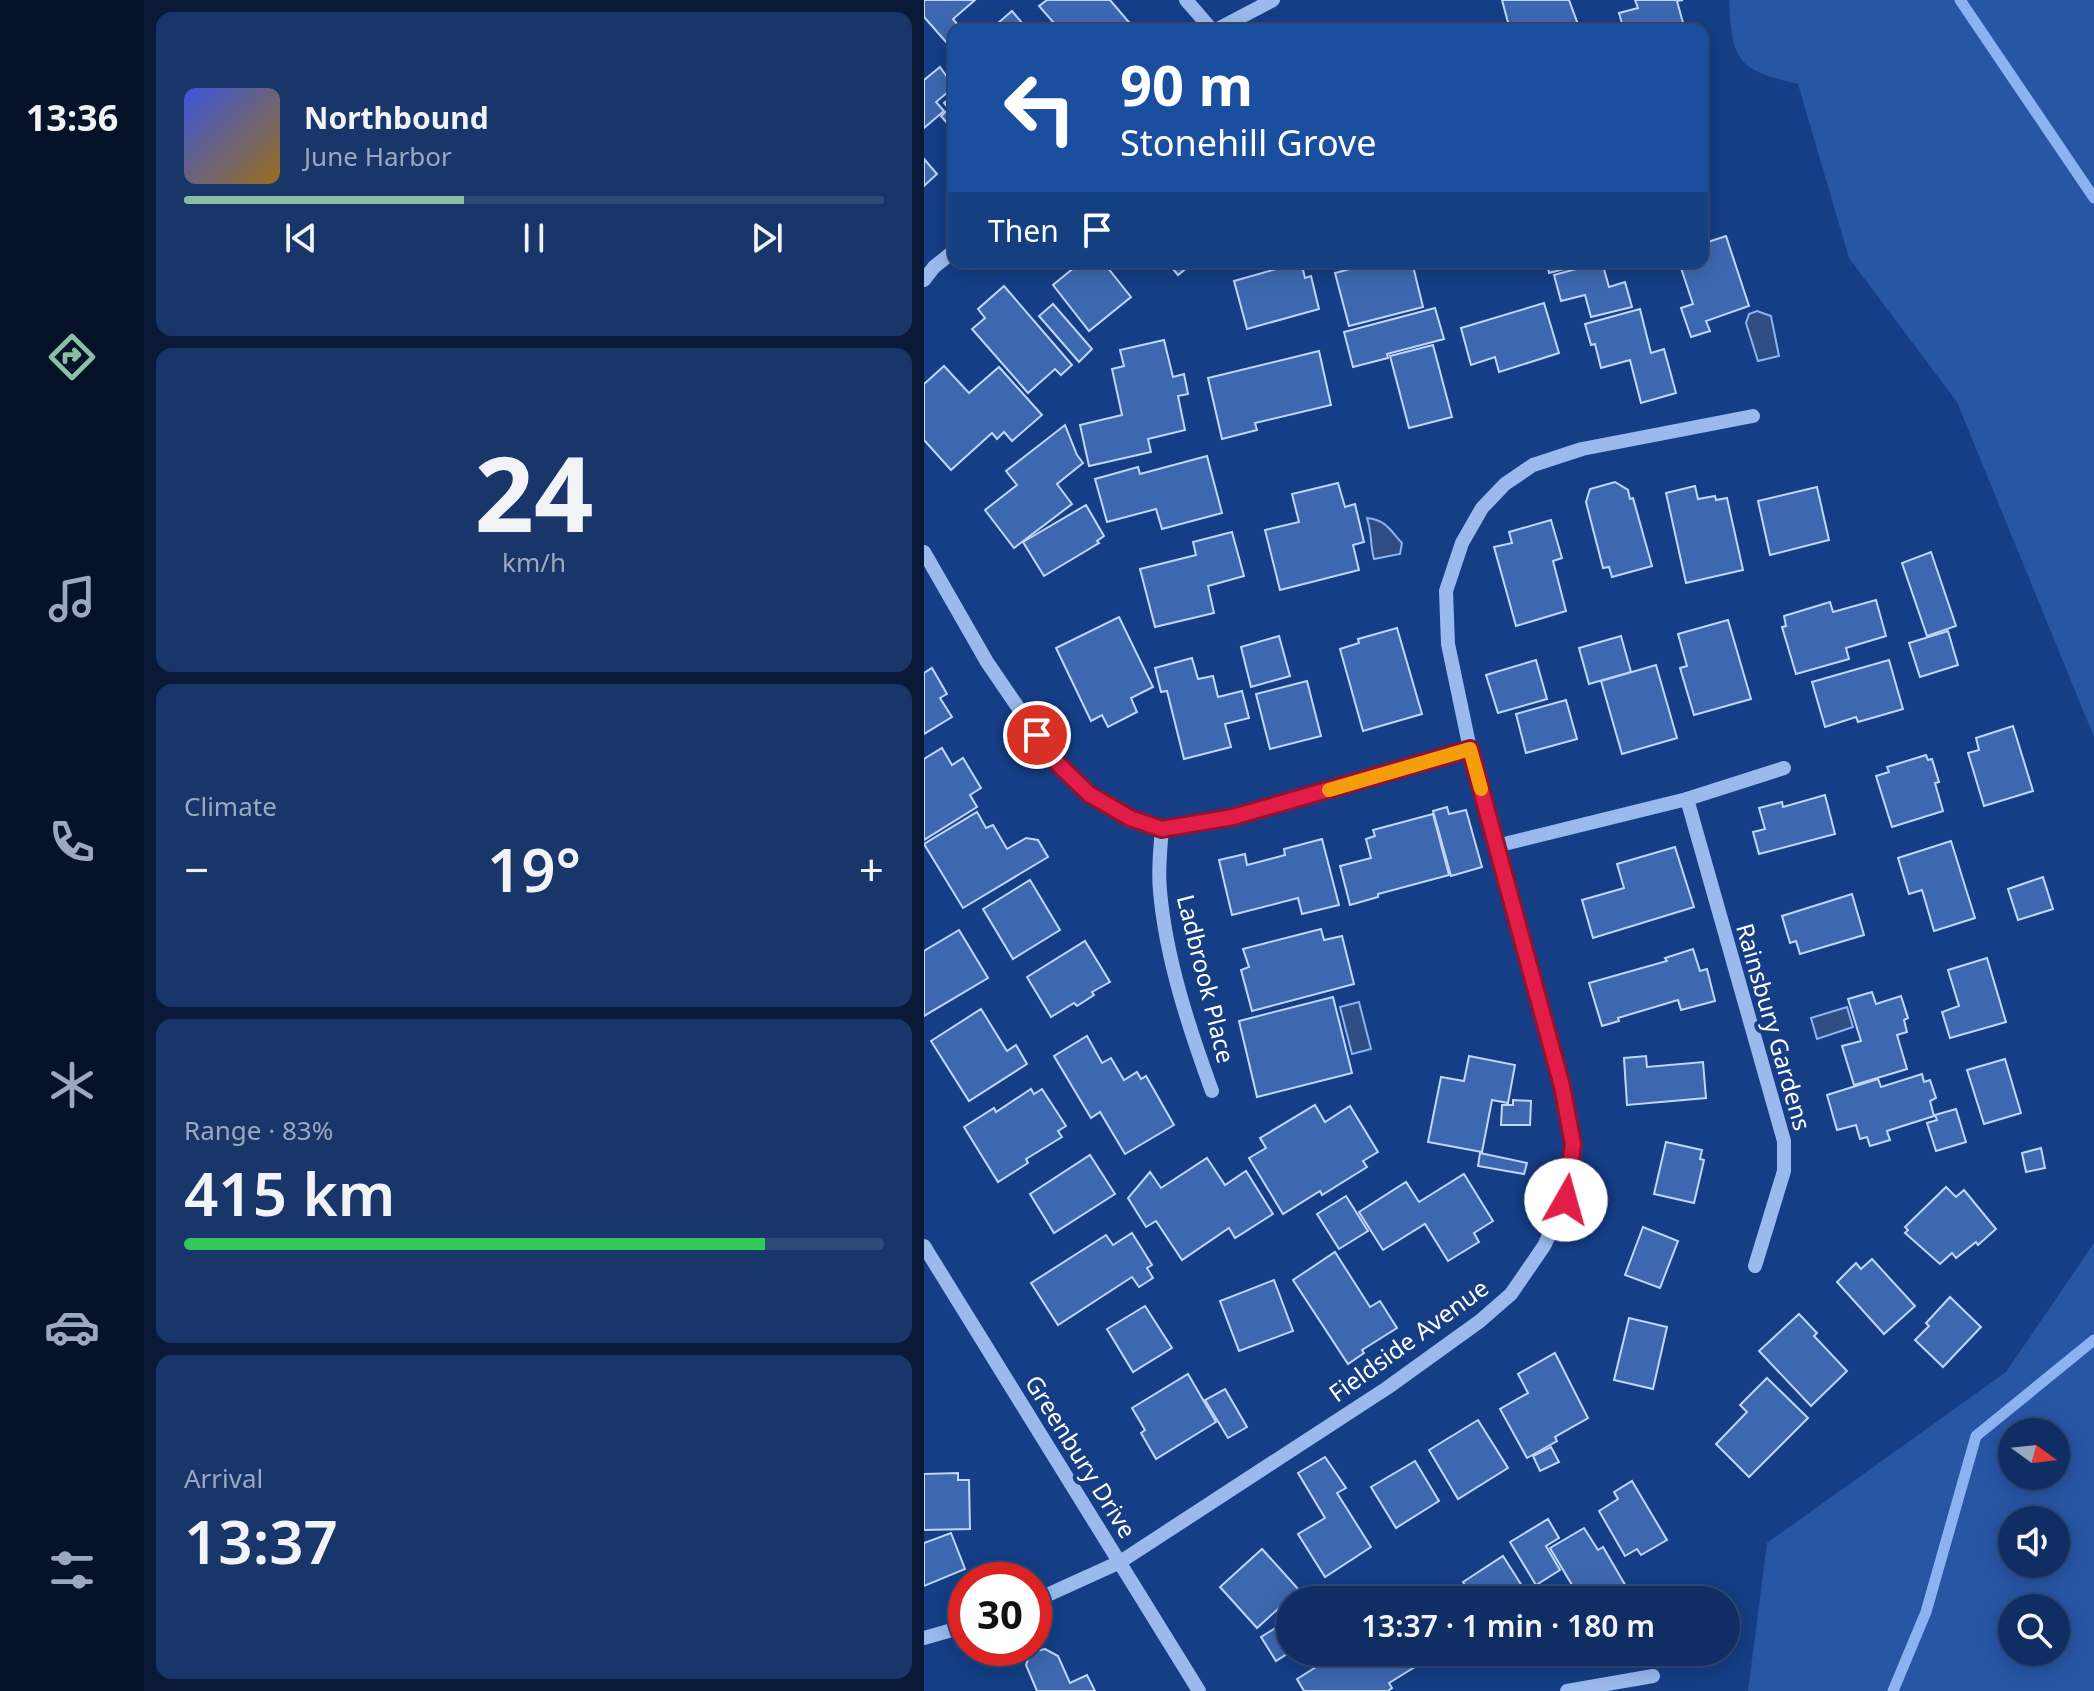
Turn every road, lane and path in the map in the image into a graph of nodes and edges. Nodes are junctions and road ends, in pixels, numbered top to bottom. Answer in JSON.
{"nodes":[{"id":1,"x":1186,"y":0,"type":"edge"},
{"id":2,"x":1273,"y":0,"type":"edge"},
{"id":3,"x":1208,"y":24,"type":"edge"},
{"id":4,"x":1224,"y":24,"type":"edge"},
{"id":5,"x":948,"y":256,"type":"edge"},
{"id":6,"x":924,"y":280,"type":"edge"},
{"id":7,"x":1753,"y":416,"type":"dead end"},
{"id":8,"x":924,"y":552,"type":"edge"},
{"id":9,"x":1470,"y":749,"type":"junction"},
{"id":10,"x":1784,"y":768,"type":"dead end"},
{"id":11,"x":1687,"y":799,"type":"junction"},
{"id":12,"x":1162,"y":829,"type":"junction"},
{"id":13,"x":1496,"y":846,"type":"junction"},
{"id":14,"x":1212,"y":1091,"type":"dead end"},
{"id":15,"x":924,"y":1246,"type":"edge"},
{"id":16,"x":1755,"y":1266,"type":"dead end"},
{"id":17,"x":1120,"y":1562,"type":"junction"},
{"id":18,"x":1052,"y":1593,"type":"edge"},
{"id":19,"x":948,"y":1631,"type":"edge"},
{"id":20,"x":924,"y":1638,"type":"edge"},
{"id":21,"x":1653,"y":1676,"type":"dead end"},
{"id":22,"x":1199,"y":1691,"type":"edge"},
{"id":23,"x":1567,"y":1691,"type":"edge"}],
"edges":[{"from":1,"to":3,"type":"street"},
{"from":2,"to":4,"type":"street"},
{"from":5,"to":6,"type":"street"},
{"from":7,"to":9,"type":"street","name":"Fieldside Avenue"},
{"from":8,"to":12,"type":"street"},
{"from":9,"to":12,"type":"street"},
{"from":9,"to":13,"type":"street","name":"Fieldside Avenue"},
{"from":10,"to":11,"type":"street"},
{"from":11,"to":13,"type":"street"},
{"from":11,"to":16,"type":"street","name":"Rainsbury Gardens"},
{"from":12,"to":14,"type":"street","name":"Ladbrook Place"},
{"from":13,"to":17,"type":"street","name":"Fieldside Avenue"},
{"from":15,"to":17,"type":"street","name":"Greenbury Drive"},
{"from":17,"to":18,"type":"street","name":"Fieldside Avenue"},
{"from":17,"to":22,"type":"street","name":"Greenbury Drive"},
{"from":19,"to":20,"type":"street"},
{"from":21,"to":23,"type":"street"}]}
